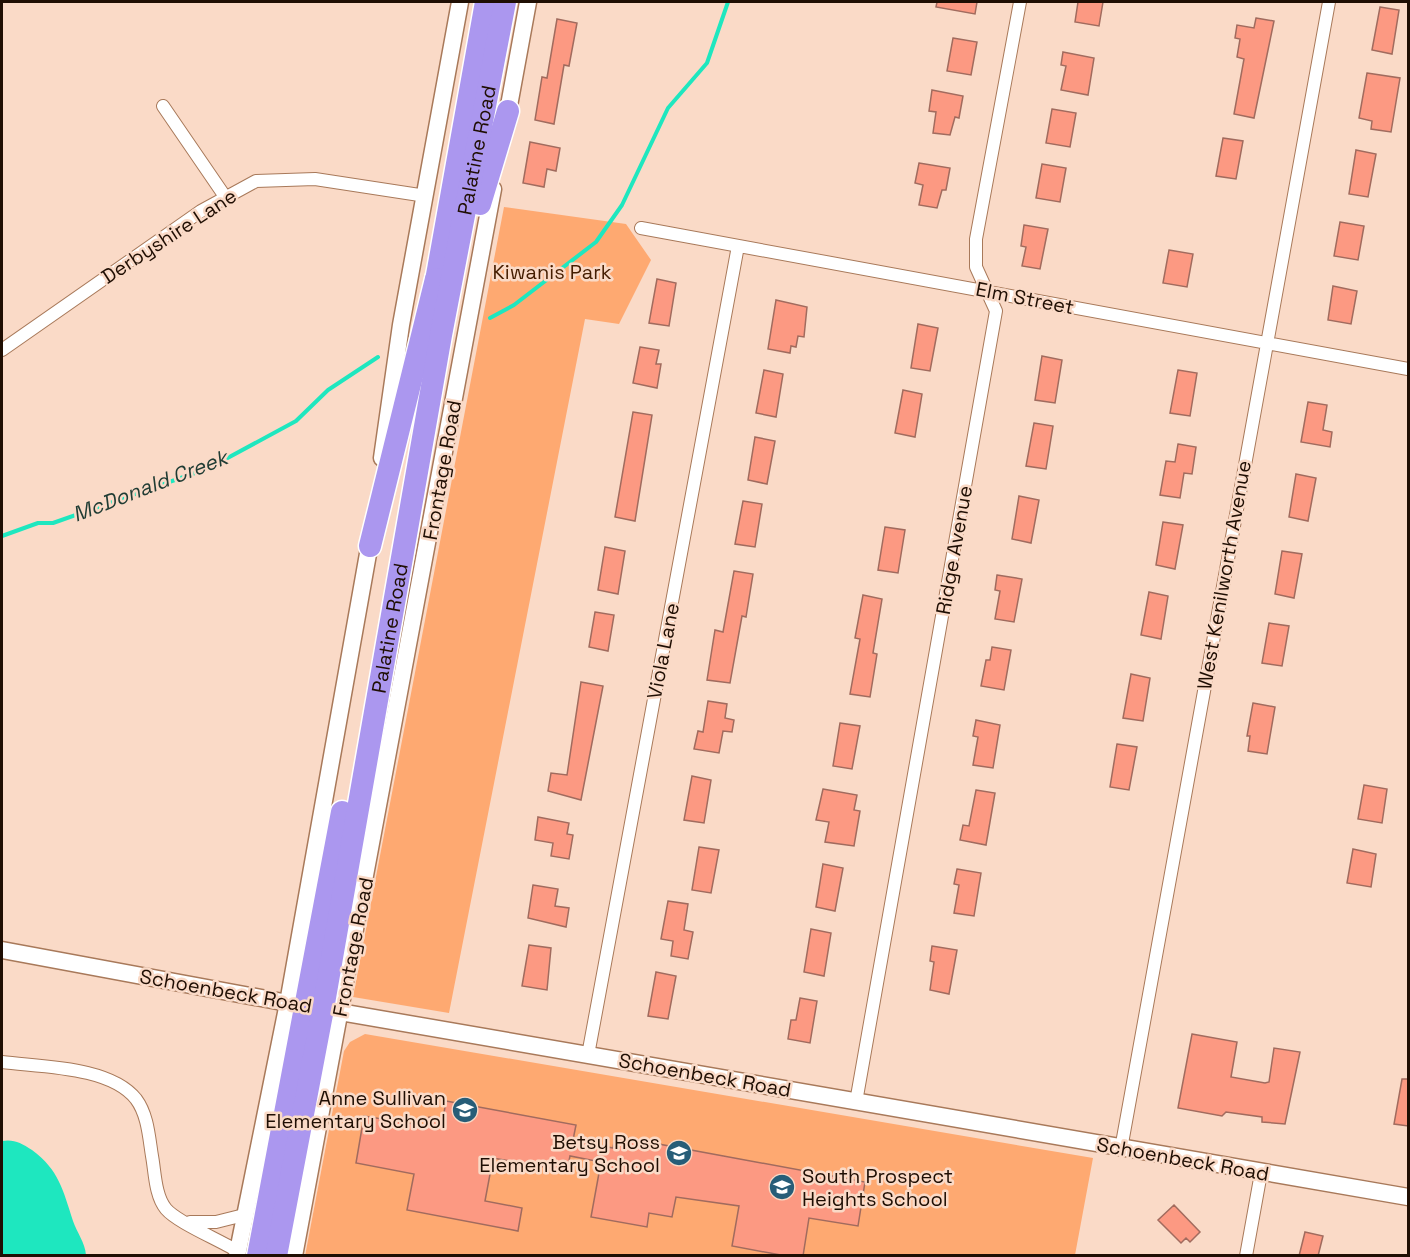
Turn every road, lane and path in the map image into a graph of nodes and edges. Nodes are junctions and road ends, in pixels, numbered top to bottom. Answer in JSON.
{"nodes":[{"id":1,"x":460,"y":2,"type":"edge"},
{"id":2,"x":486,"y":2,"type":"edge"},
{"id":3,"x":505,"y":2,"type":"edge"},
{"id":4,"x":528,"y":2,"type":"edge"},
{"id":5,"x":1020,"y":2,"type":"edge"},
{"id":6,"x":1329,"y":2,"type":"edge"},
{"id":7,"x":163,"y":106,"type":"dead end"},
{"id":8,"x":508,"y":111,"type":"junction"},
{"id":9,"x":426,"y":196,"type":"junction"},
{"id":10,"x":226,"y":198,"type":"junction"},
{"id":11,"x":641,"y":228,"type":"dead end"},
{"id":12,"x":738,"y":246,"type":"junction"},
{"id":13,"x":437,"y":272,"type":"junction"},
{"id":14,"x":986,"y":290,"type":"junction"},
{"id":15,"x":441,"y":335,"type":"junction"},
{"id":16,"x":1266,"y":344,"type":"junction"},
{"id":17,"x":2,"y":350,"type":"edge"},
{"id":18,"x":1408,"y":369,"type":"edge"},
{"id":19,"x":370,"y":546,"type":"junction"},
{"id":20,"x":2,"y":950,"type":"edge"},
{"id":21,"x":314,"y":1007,"type":"junction"},
{"id":22,"x":588,"y":1055,"type":"junction"},
{"id":23,"x":2,"y":1062,"type":"edge"},
{"id":24,"x":856,"y":1102,"type":"junction"},
{"id":25,"x":1121,"y":1149,"type":"junction"},
{"id":26,"x":1261,"y":1173,"type":"junction"},
{"id":27,"x":1408,"y":1197,"type":"edge"},
{"id":28,"x":244,"y":1215,"type":"junction"},
{"id":29,"x":186,"y":1222,"type":"junction"},
{"id":30,"x":244,"y":1254,"type":"edge"},
{"id":31,"x":276,"y":1256,"type":"edge"},
{"id":32,"x":294,"y":1256,"type":"edge"},
{"id":33,"x":1246,"y":1256,"type":"edge"}],
"edges":[{"from":1,"to":9,"type":"street","name":"Frontage Road"},
{"from":2,"to":13,"type":"highway","name":"Palatine Road"},
{"from":3,"to":15,"type":"highway","name":"Palatine Road"},
{"from":4,"to":8,"type":"street","name":"Frontage Road"},
{"from":5,"to":14,"type":"street","name":"Ridge Avenue"},
{"from":6,"to":16,"type":"street","name":"West Kenilworth Avenue"},
{"from":7,"to":10,"type":"street"},
{"from":8,"to":15,"type":"highway"},
{"from":8,"to":21,"type":"street","name":"Frontage Road"},
{"from":9,"to":10,"type":"street","name":"Derbyshire Lane"},
{"from":9,"to":19,"type":"street","name":"Frontage Road"},
{"from":10,"to":17,"type":"street","name":"Derbyshire Lane"},
{"from":11,"to":12,"type":"street","name":"Elm Street"},
{"from":12,"to":14,"type":"street","name":"Elm Street"},
{"from":12,"to":22,"type":"street","name":"Viola Lane"},
{"from":13,"to":19,"type":"highway"},
{"from":13,"to":21,"type":"highway","name":"Palatine Road"},
{"from":14,"to":16,"type":"street","name":"Elm Street"},
{"from":14,"to":24,"type":"street","name":"Ridge Avenue"},
{"from":15,"to":21,"type":"highway","name":"Palatine Road"},
{"from":16,"to":18,"type":"street","name":"Elm Street"},
{"from":16,"to":25,"type":"street","name":"West Kenilworth Avenue"},
{"from":19,"to":21,"type":"street","name":"Frontage Road"},
{"from":20,"to":21,"type":"street","name":"Schoenbeck Road"},
{"from":21,"to":22,"type":"street","name":"Schoenbeck Road"},
{"from":21,"to":28,"type":"street","name":"Frontage Road"},
{"from":21,"to":30,"type":"highway","name":"Palatine Road"},
{"from":21,"to":31,"type":"highway","name":"Palatine Road"},
{"from":21,"to":32,"type":"street","name":"Frontage Road"},
{"from":22,"to":24,"type":"street","name":"Schoenbeck Road"},
{"from":23,"to":29,"type":"street"},
{"from":24,"to":25,"type":"street","name":"Schoenbeck Road"},
{"from":25,"to":26,"type":"street","name":"Schoenbeck Road"},
{"from":26,"to":27,"type":"street","name":"Schoenbeck Road"},
{"from":26,"to":33,"type":"street"},
{"from":28,"to":29,"type":"street"},
{"from":28,"to":30,"type":"street","name":"Frontage Road"},
{"from":29,"to":30,"type":"street"}]}
